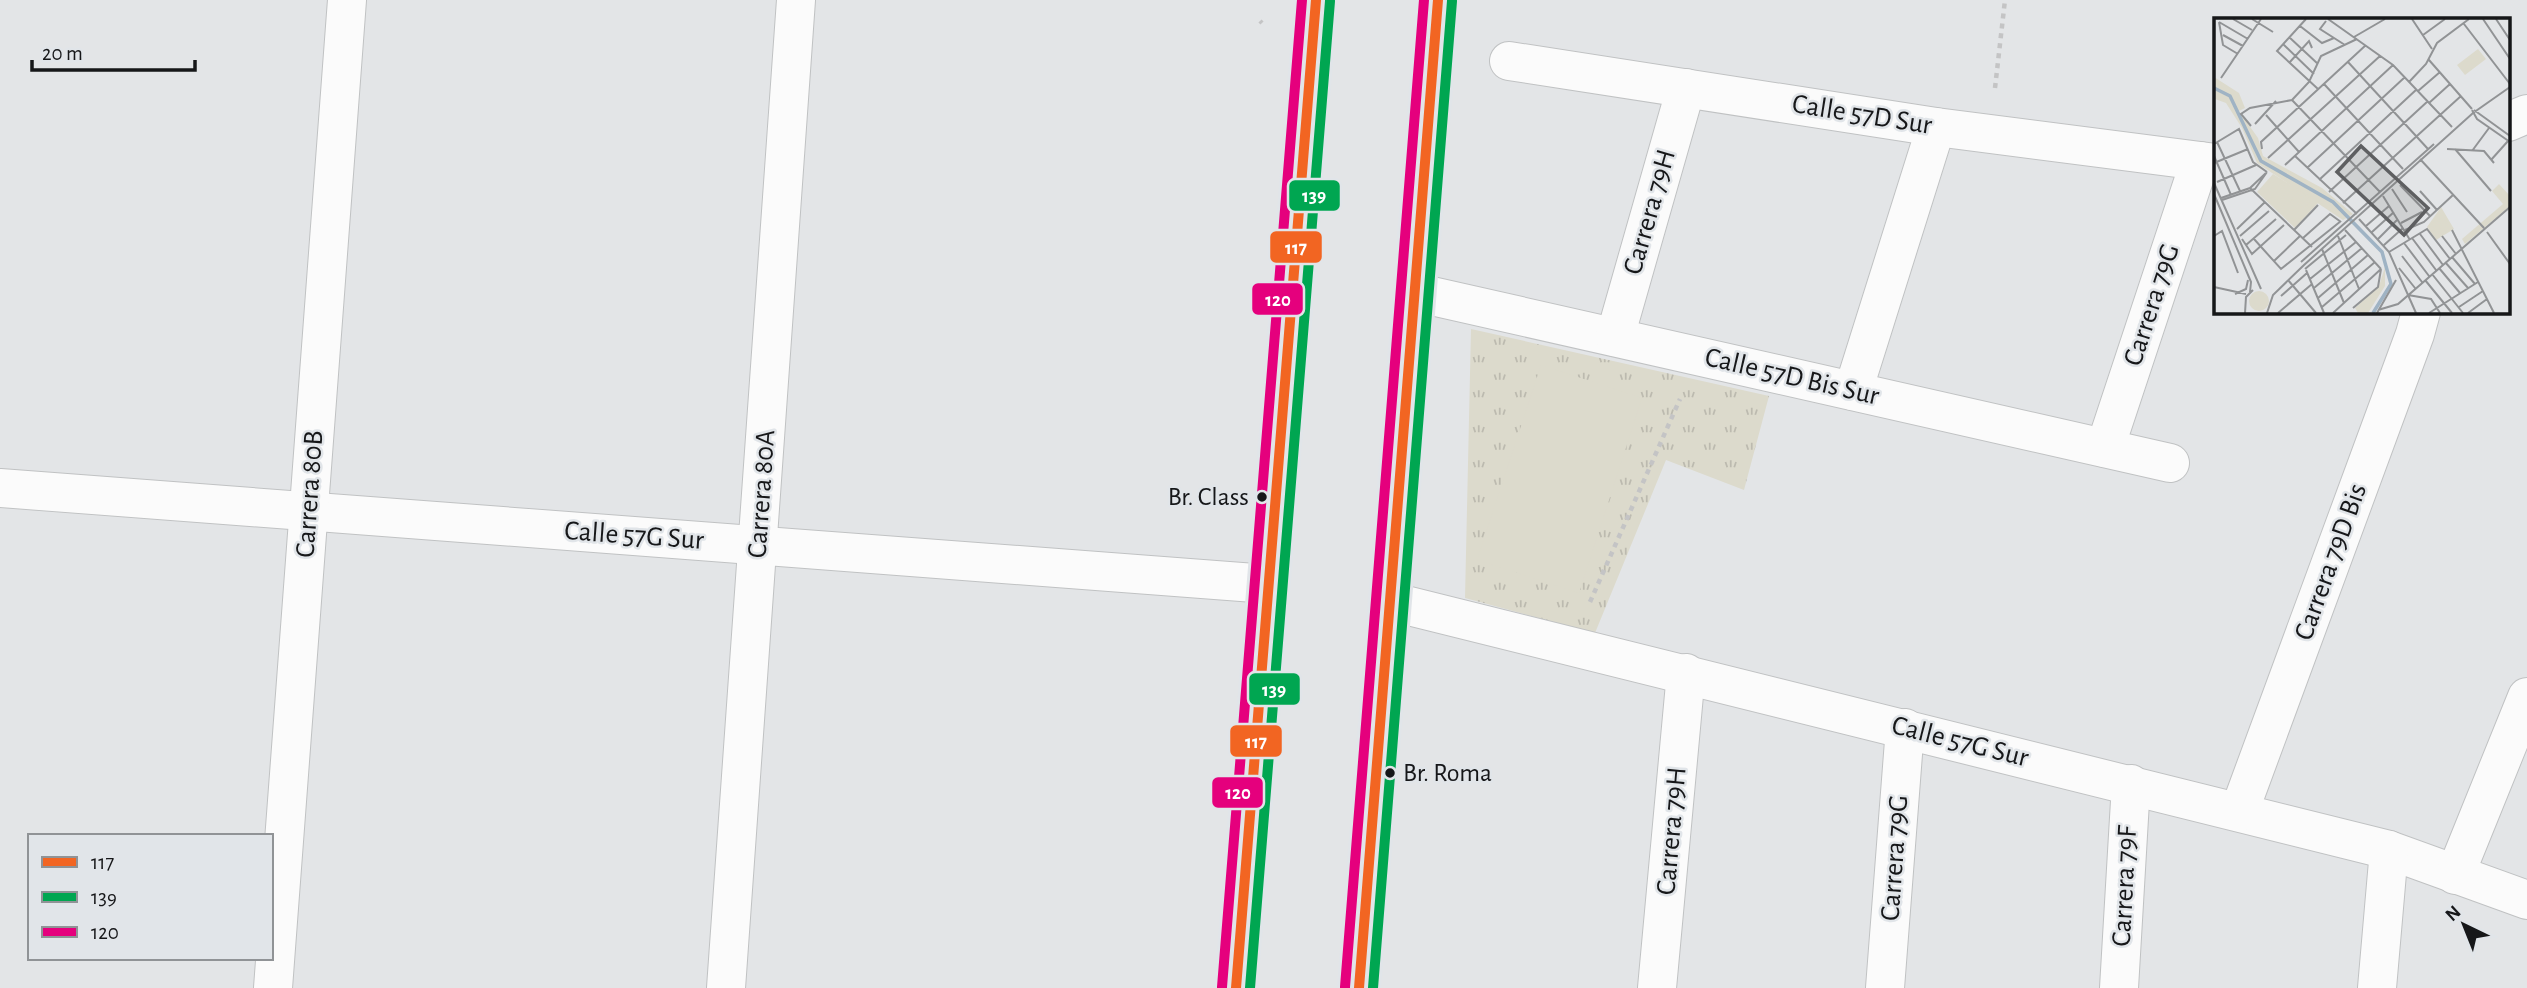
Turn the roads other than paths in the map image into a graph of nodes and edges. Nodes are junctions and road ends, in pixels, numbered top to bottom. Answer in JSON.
{"nodes":[{"id":1,"x":347,"y":0,"type":"edge"},
{"id":2,"x":796,"y":0,"type":"edge"},
{"id":3,"x":1316,"y":0,"type":"edge"},
{"id":4,"x":1438,"y":0,"type":"edge"},
{"id":5,"x":1509,"y":61,"type":"dead end"},
{"id":6,"x":1685,"y":88,"type":"junction"},
{"id":7,"x":2527,"y":114,"type":"edge"},
{"id":8,"x":2510,"y":121,"type":"edge"},
{"id":9,"x":1936,"y":127,"type":"junction"},
{"id":10,"x":2208,"y":162,"type":"edge"},
{"id":11,"x":1415,"y":292,"type":"junction"},
{"id":12,"x":2421,"y":313,"type":"edge"},
{"id":13,"x":1615,"y":337,"type":"junction"},
{"id":14,"x":1853,"y":391,"type":"junction"},
{"id":15,"x":2105,"y":448,"type":"junction"},
{"id":16,"x":2170,"y":463,"type":"dead end"},
{"id":17,"x":0,"y":488,"type":"edge"},
{"id":18,"x":309,"y":512,"type":"junction"},
{"id":19,"x":758,"y":545,"type":"junction"},
{"id":20,"x":1268,"y":584,"type":"junction"},
{"id":21,"x":1389,"y":601,"type":"junction"},
{"id":22,"x":1686,"y":673,"type":"junction"},
{"id":23,"x":2527,"y":697,"type":"edge"},
{"id":24,"x":1905,"y":728,"type":"junction"},
{"id":25,"x":2131,"y":785,"type":"junction"},
{"id":26,"x":2239,"y":812,"type":"junction"},
{"id":27,"x":2389,"y":850,"type":"junction"},
{"id":28,"x":2455,"y":875,"type":"junction"},
{"id":29,"x":2527,"y":900,"type":"edge"},
{"id":30,"x":274,"y":988,"type":"edge"},
{"id":31,"x":726,"y":988,"type":"edge"},
{"id":32,"x":1237,"y":988,"type":"edge"},
{"id":33,"x":1359,"y":988,"type":"edge"},
{"id":34,"x":1657,"y":988,"type":"edge"},
{"id":35,"x":1885,"y":988,"type":"edge"},
{"id":36,"x":2119,"y":988,"type":"edge"},
{"id":37,"x":2377,"y":988,"type":"edge"}],
"edges":[{"from":1,"to":18,"type":"street","name":"Carrera 80B"},
{"from":2,"to":19,"type":"street","name":"Carrera 80A"},
{"from":3,"to":20,"type":"main road"},
{"from":4,"to":11,"type":"main road"},
{"from":5,"to":6,"type":"street","name":"Calle 57D Sur"},
{"from":6,"to":9,"type":"street","name":"Calle 57D Sur"},
{"from":6,"to":13,"type":"street","name":"Carrera 79H"},
{"from":7,"to":8,"type":"street"},
{"from":9,"to":10,"type":"street","name":"Calle 57D Sur"},
{"from":9,"to":14,"type":"street"},
{"from":10,"to":15,"type":"street","name":"Carrera 79G"},
{"from":11,"to":13,"type":"street","name":"Calle 57D Bis Sur"},
{"from":11,"to":21,"type":"main road"},
{"from":12,"to":26,"type":"street","name":"Carrera 79D Bis"},
{"from":13,"to":14,"type":"street","name":"Calle 57D Bis Sur"},
{"from":14,"to":15,"type":"street","name":"Calle 57D Bis Sur"},
{"from":15,"to":16,"type":"street","name":"Calle 57D Bis Sur"},
{"from":17,"to":18,"type":"street","name":"Calle 57G Sur"},
{"from":18,"to":19,"type":"street","name":"Calle 57G Sur"},
{"from":18,"to":30,"type":"street","name":"Carrera 80B"},
{"from":19,"to":20,"type":"street","name":"Calle 57G Sur"},
{"from":19,"to":31,"type":"street","name":"Carrera 80A"},
{"from":20,"to":32,"type":"main road"},
{"from":21,"to":22,"type":"street","name":"Calle 57G Sur"},
{"from":21,"to":33,"type":"main road"},
{"from":22,"to":24,"type":"street","name":"Calle 57G Sur"},
{"from":22,"to":34,"type":"street","name":"Carrera 79H"},
{"from":23,"to":28,"type":"street"},
{"from":24,"to":25,"type":"street","name":"Calle 57G Sur"},
{"from":24,"to":35,"type":"street","name":"Carrera 79G"},
{"from":25,"to":26,"type":"street","name":"Calle 57G Sur"},
{"from":25,"to":36,"type":"street","name":"Carrera 79F"},
{"from":26,"to":27,"type":"street","name":"Calle 57G Sur"},
{"from":27,"to":28,"type":"street","name":"Calle 57G Sur"},
{"from":27,"to":37,"type":"street"},
{"from":28,"to":29,"type":"street","name":"Calle 57G Sur"}]}
